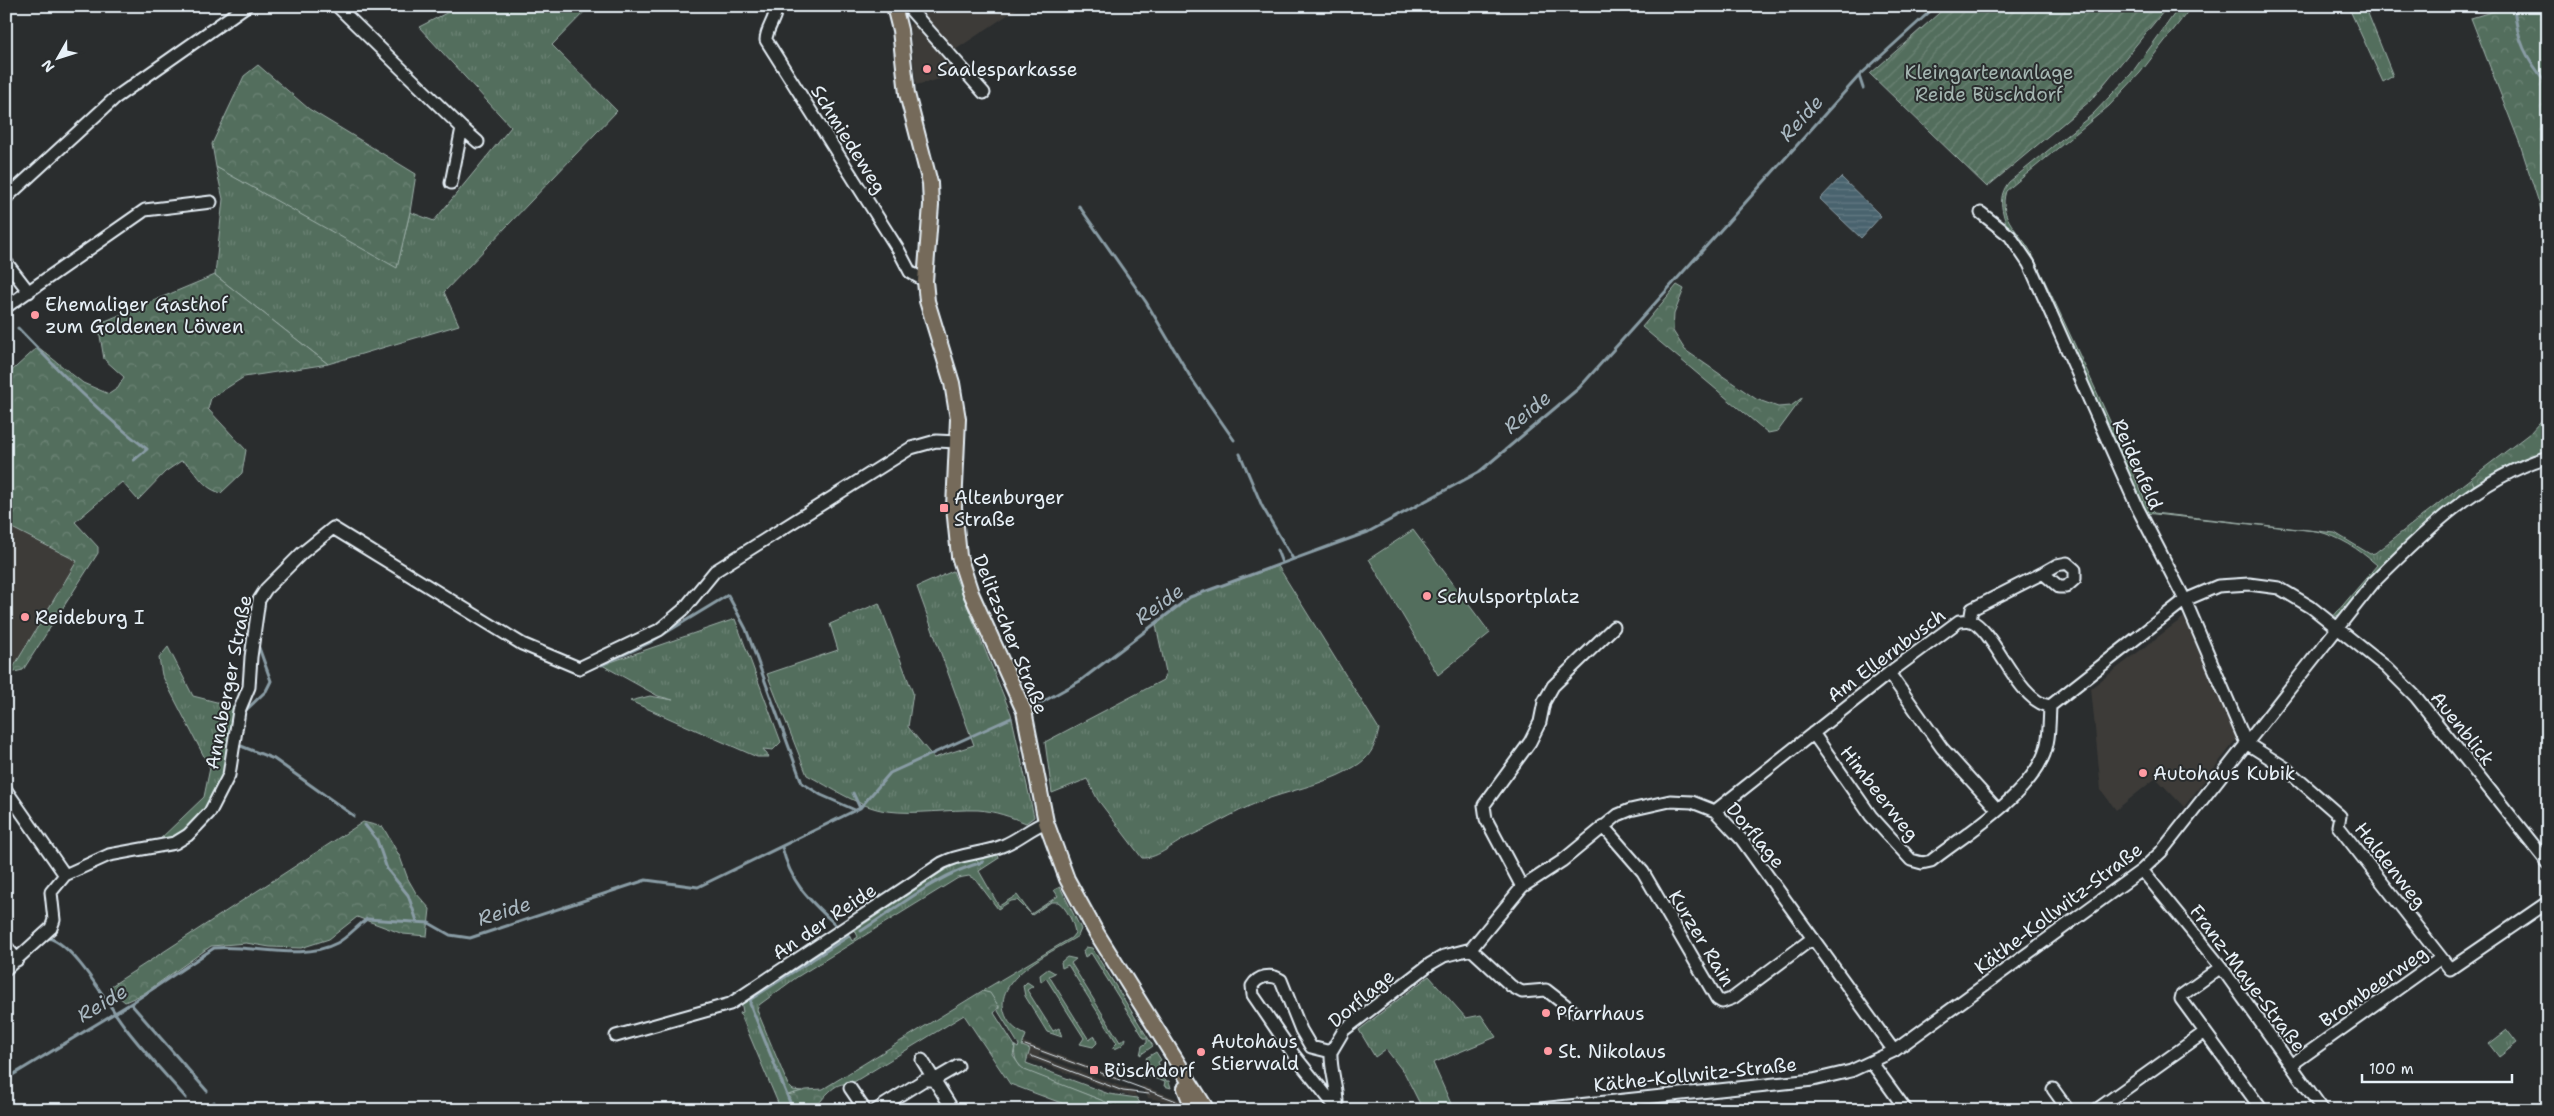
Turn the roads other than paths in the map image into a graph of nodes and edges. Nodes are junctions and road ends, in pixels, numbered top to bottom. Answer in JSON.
{"nodes":[{"id":1,"x":246,"y":6,"type":"edge"},
{"id":2,"x":337,"y":6,"type":"edge"},
{"id":3,"x":775,"y":6,"type":"edge"},
{"id":4,"x":894,"y":6,"type":"edge"},
{"id":5,"x":908,"y":6,"type":"edge"},
{"id":6,"x":984,"y":93,"type":"dead end"},
{"id":7,"x":462,"y":128,"type":"junction"},
{"id":8,"x":478,"y":142,"type":"dead end"},
{"id":9,"x":450,"y":183,"type":"dead end"},
{"id":10,"x":6,"y":198,"type":"edge"},
{"id":11,"x":211,"y":202,"type":"dead end"},
{"id":12,"x":1981,"y":212,"type":"dead end"},
{"id":13,"x":6,"y":262,"type":"edge"},
{"id":14,"x":925,"y":281,"type":"junction"},
{"id":15,"x":29,"y":292,"type":"junction"},
{"id":16,"x":6,"y":307,"type":"edge"},
{"id":17,"x":958,"y":442,"type":"junction"},
{"id":18,"x":2548,"y":457,"type":"edge"},
{"id":19,"x":2043,"y":573,"type":"dead end"},
{"id":20,"x":2185,"y":600,"type":"junction"},
{"id":21,"x":1970,"y":621,"type":"junction"},
{"id":22,"x":1614,"y":627,"type":"dead end"},
{"id":23,"x":2338,"y":629,"type":"junction"},
{"id":24,"x":1889,"y":672,"type":"junction"},
{"id":25,"x":2050,"y":706,"type":"junction"},
{"id":26,"x":1813,"y":733,"type":"junction"},
{"id":27,"x":2246,"y":743,"type":"junction"},
{"id":28,"x":6,"y":790,"type":"edge"},
{"id":29,"x":1997,"y":809,"type":"junction"},
{"id":30,"x":1715,"y":811,"type":"junction"},
{"id":31,"x":1046,"y":822,"type":"junction"},
{"id":32,"x":1604,"y":826,"type":"junction"},
{"id":33,"x":54,"y":862,"type":"junction"},
{"id":34,"x":2548,"y":863,"type":"edge"},
{"id":35,"x":2142,"y":870,"type":"junction"},
{"id":36,"x":65,"y":875,"type":"junction"},
{"id":37,"x":1522,"y":887,"type":"junction"},
{"id":38,"x":51,"y":892,"type":"junction"},
{"id":39,"x":2548,"y":902,"type":"edge"},
{"id":40,"x":1813,"y":938,"type":"junction"},
{"id":41,"x":6,"y":946,"type":"edge"},
{"id":42,"x":1471,"y":949,"type":"junction"},
{"id":43,"x":2442,"y":958,"type":"junction"},
{"id":44,"x":17,"y":960,"type":"junction"},
{"id":45,"x":2221,"y":967,"type":"junction"},
{"id":46,"x":6,"y":969,"type":"edge"},
{"id":47,"x":1574,"y":1010,"type":"dead end"},
{"id":48,"x":2205,"y":1032,"type":"junction"},
{"id":49,"x":616,"y":1036,"type":"dead end"},
{"id":50,"x":1164,"y":1041,"type":"junction"},
{"id":51,"x":1331,"y":1052,"type":"junction"},
{"id":52,"x":1894,"y":1052,"type":"junction"},
{"id":53,"x":922,"y":1060,"type":"dead end"},
{"id":54,"x":1872,"y":1063,"type":"junction"},
{"id":55,"x":2291,"y":1065,"type":"junction"},
{"id":56,"x":958,"y":1066,"type":"dead end"},
{"id":57,"x":934,"y":1080,"type":"junction"},
{"id":58,"x":850,"y":1088,"type":"dead end"},
{"id":59,"x":2053,"y":1089,"type":"dead end"},
{"id":60,"x":2260,"y":1106,"type":"edge"},
{"id":61,"x":2548,"y":1107,"type":"edge"},
{"id":62,"x":1338,"y":1108,"type":"edge"},
{"id":63,"x":1566,"y":1108,"type":"edge"},
{"id":64,"x":865,"y":1110,"type":"edge"},
{"id":65,"x":876,"y":1110,"type":"edge"},
{"id":66,"x":953,"y":1110,"type":"edge"},
{"id":67,"x":1194,"y":1110,"type":"edge"},
{"id":68,"x":1206,"y":1110,"type":"edge"},
{"id":69,"x":1531,"y":1110,"type":"edge"},
{"id":70,"x":1906,"y":1110,"type":"edge"},
{"id":71,"x":2068,"y":1110,"type":"edge"},
{"id":72,"x":2096,"y":1110,"type":"edge"},
{"id":73,"x":2247,"y":1110,"type":"edge"},
{"id":74,"x":2323,"y":1110,"type":"edge"},
{"id":75,"x":2544,"y":1110,"type":"edge"}],
"edges":[{"from":1,"to":10,"type":"street"},
{"from":2,"to":7,"type":"street"},
{"from":3,"to":14,"type":"street","name":"Schmiedeweg"},
{"from":4,"to":14,"type":"main road","name":"Delitzscher Straße"},
{"from":5,"to":6,"type":"street"},
{"from":7,"to":8,"type":"street"},
{"from":7,"to":9,"type":"street"},
{"from":11,"to":15,"type":"street"},
{"from":12,"to":20,"type":"street","name":"Reidenfeld"},
{"from":13,"to":15,"type":"street"},
{"from":14,"to":17,"type":"main road","name":"Delitzscher Straße"},
{"from":15,"to":16,"type":"street"},
{"from":17,"to":31,"type":"main road","name":"Delitzscher Straße"},
{"from":17,"to":36,"type":"street","name":"Annaberger Straße"},
{"from":18,"to":23,"type":"street","name":"Käthe-Kollwitz-Straße"},
{"from":19,"to":21,"type":"street"},
{"from":20,"to":23,"type":"street","name":"Auenblick"},
{"from":20,"to":25,"type":"street"},
{"from":20,"to":27,"type":"street","name":"Reidenfeld"},
{"from":21,"to":24,"type":"street","name":"Am Ellernbusch"},
{"from":21,"to":25,"type":"street","name":"Am Ellernbusch"},
{"from":22,"to":37,"type":"street"},
{"from":23,"to":27,"type":"street","name":"Käthe-Kollwitz-Straße"},
{"from":23,"to":34,"type":"street","name":"Auenblick"},
{"from":24,"to":26,"type":"street","name":"Am Ellernbusch"},
{"from":24,"to":29,"type":"street"},
{"from":25,"to":29,"type":"street","name":"Himbeerweg"},
{"from":26,"to":29,"type":"street","name":"Himbeerweg"},
{"from":26,"to":30,"type":"street","name":"Am Ellernbusch"},
{"from":27,"to":35,"type":"street","name":"Käthe-Kollwitz-Straße"},
{"from":27,"to":43,"type":"street","name":"Haldenweg"},
{"from":28,"to":33,"type":"street"},
{"from":30,"to":32,"type":"street","name":"Dorflage"},
{"from":30,"to":40,"type":"street","name":"Dorflage"},
{"from":31,"to":49,"type":"street","name":"An der Reide"},
{"from":31,"to":50,"type":"main road","name":"Delitzscher Straße"},
{"from":32,"to":37,"type":"street","name":"Dorflage"},
{"from":32,"to":40,"type":"street","name":"Kurzer Rain"},
{"from":33,"to":36,"type":"street"},
{"from":33,"to":38,"type":"street"},
{"from":35,"to":45,"type":"street","name":"Franz-Maye-Straße"},
{"from":35,"to":52,"type":"street","name":"Käthe-Kollwitz-Straße"},
{"from":36,"to":38,"type":"street","name":"Annaberger Straße"},
{"from":37,"to":42,"type":"street","name":"Dorflage"},
{"from":38,"to":44,"type":"street"},
{"from":39,"to":43,"type":"street","name":"Brombeerweg"},
{"from":40,"to":52,"type":"street","name":"Dorflage"},
{"from":41,"to":44,"type":"street"},
{"from":42,"to":47,"type":"street"},
{"from":42,"to":51,"type":"street","name":"Dorflage"},
{"from":43,"to":55,"type":"street","name":"Brombeerweg"},
{"from":44,"to":46,"type":"street"},
{"from":45,"to":48,"type":"street"},
{"from":45,"to":55,"type":"street","name":"Franz-Maye-Straße"},
{"from":48,"to":60,"type":"street"},
{"from":48,"to":72,"type":"street"},
{"from":50,"to":67,"type":"main road","name":"Delitzscher Straße"},
{"from":50,"to":68,"type":"main road","name":"Delitzscher Straße"},
{"from":51,"to":62,"type":"street"},
{"from":51,"to":62,"type":"street"},
{"from":52,"to":54,"type":"street","name":"Käthe-Kollwitz-Straße"},
{"from":53,"to":57,"type":"street"},
{"from":54,"to":63,"type":"street","name":"Käthe-Kollwitz-Straße"},
{"from":54,"to":70,"type":"street"},
{"from":55,"to":74,"type":"street","name":"Franz-Maye-Straße"},
{"from":56,"to":57,"type":"street"},
{"from":57,"to":65,"type":"street"},
{"from":57,"to":66,"type":"street"},
{"from":58,"to":64,"type":"street"},
{"from":59,"to":71,"type":"street"},
{"from":60,"to":73,"type":"street"},
{"from":61,"to":75,"type":"street"},
{"from":63,"to":69,"type":"street","name":"Käthe-Kollwitz-Straße"}]}
